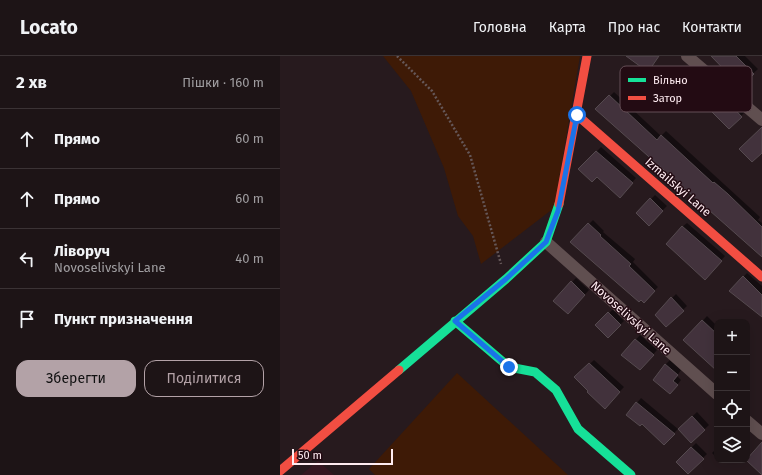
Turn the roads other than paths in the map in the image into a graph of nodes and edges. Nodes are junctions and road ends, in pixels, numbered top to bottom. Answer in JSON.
{"nodes":[{"id":1,"x":587,"y":56,"type":"edge"},
{"id":2,"x":687,"y":56,"type":"edge"},
{"id":3,"x":699,"y":66,"type":"edge"},
{"id":4,"x":752,"y":111,"type":"edge"},
{"id":5,"x":577,"y":115,"type":"junction"},
{"id":6,"x":762,"y":120,"type":"edge"},
{"id":7,"x":546,"y":242,"type":"junction"},
{"id":8,"x":762,"y":277,"type":"edge"},
{"id":9,"x":455,"y":321,"type":"junction"},
{"id":10,"x":714,"y":391,"type":"edge"},
{"id":11,"x":750,"y":424,"type":"edge"},
{"id":12,"x":762,"y":434,"type":"edge"},
{"id":13,"x":280,"y":471,"type":"edge"},
{"id":14,"x":631,"y":475,"type":"edge"}],
"edges":[{"from":1,"to":5,"type":"street"},
{"from":2,"to":3,"type":"street"},
{"from":4,"to":6,"type":"street"},
{"from":5,"to":7,"type":"street"},
{"from":5,"to":8,"type":"street","name":"Izmailskyi Lane"},
{"from":7,"to":9,"type":"street"},
{"from":7,"to":10,"type":"street","name":"Novoselivskyi Lane"},
{"from":9,"to":13,"type":"street"},
{"from":9,"to":14,"type":"street"},
{"from":11,"to":12,"type":"street"}]}
